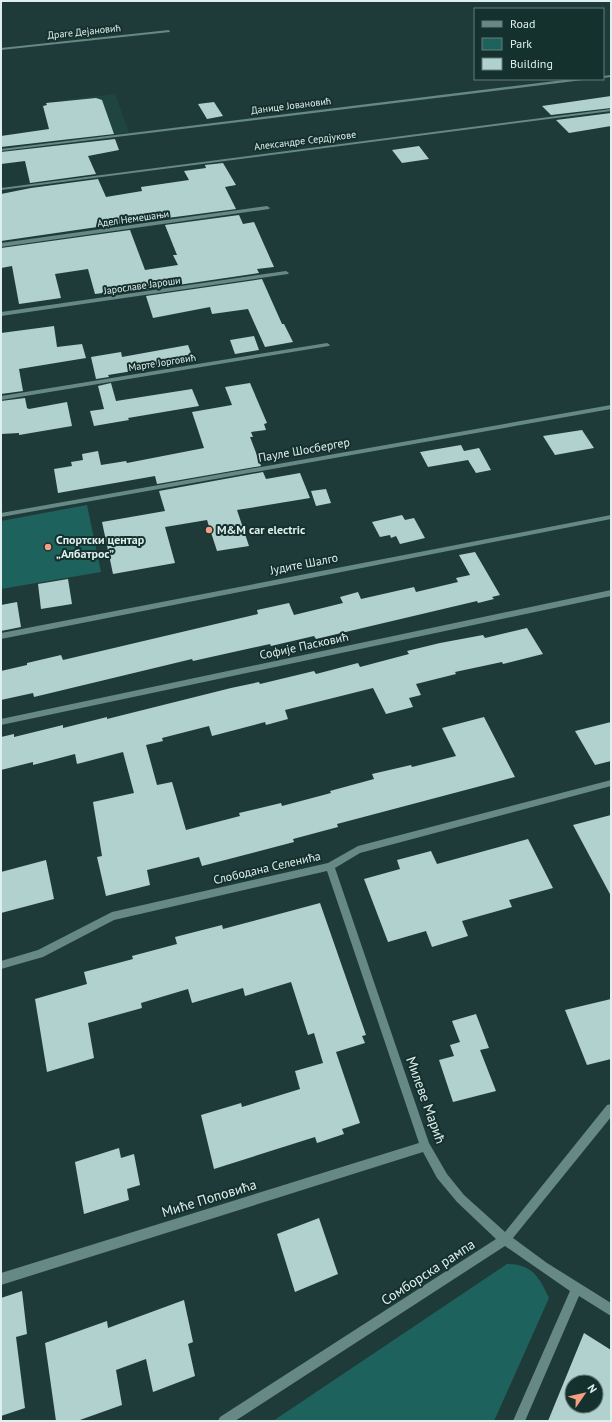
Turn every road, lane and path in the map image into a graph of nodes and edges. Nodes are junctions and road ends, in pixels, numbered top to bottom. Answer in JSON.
{"nodes":[{"id":1,"x":169,"y":30,"type":"dead end"},
{"id":2,"x":1,"y":49,"type":"edge"},
{"id":3,"x":575,"y":80,"type":"edge"},
{"id":4,"x":611,"y":110,"type":"edge"},
{"id":5,"x":1,"y":150,"type":"edge"},
{"id":6,"x":1,"y":189,"type":"edge"},
{"id":7,"x":268,"y":208,"type":"dead end"},
{"id":8,"x":1,"y":245,"type":"edge"},
{"id":9,"x":286,"y":273,"type":"dead end"},
{"id":10,"x":1,"y":314,"type":"edge"},
{"id":11,"x":327,"y":345,"type":"dead end"},
{"id":12,"x":1,"y":398,"type":"edge"},
{"id":13,"x":611,"y":407,"type":"edge"},
{"id":14,"x":1,"y":515,"type":"edge"},
{"id":15,"x":611,"y":517,"type":"edge"},
{"id":16,"x":611,"y":593,"type":"edge"},
{"id":17,"x":1,"y":636,"type":"edge"},
{"id":18,"x":1,"y":722,"type":"edge"},
{"id":19,"x":611,"y":783,"type":"edge"},
{"id":20,"x":330,"y":866,"type":"junction"},
{"id":21,"x":1,"y":965,"type":"edge"},
{"id":22,"x":611,"y":1109,"type":"edge"},
{"id":23,"x":425,"y":1146,"type":"junction"},
{"id":24,"x":506,"y":1240,"type":"junction"},
{"id":25,"x":1,"y":1279,"type":"edge"},
{"id":26,"x":577,"y":1288,"type":"junction"},
{"id":27,"x":611,"y":1310,"type":"edge"},
{"id":28,"x":224,"y":1421,"type":"edge"},
{"id":29,"x":519,"y":1421,"type":"edge"}],
"edges":[{"from":1,"to":2,"type":"street","name":"Драге Дејановић"},
{"from":3,"to":5,"type":"street","name":"Данице Јовановић"},
{"from":4,"to":6,"type":"street","name":"Александре Сердјукове"},
{"from":7,"to":8,"type":"street","name":"Адел Немешањи"},
{"from":9,"to":10,"type":"street","name":"Јарославе Јароши"},
{"from":11,"to":12,"type":"street","name":"Марте Јорговић"},
{"from":13,"to":14,"type":"street","name":"Пауле Шосбергер"},
{"from":15,"to":17,"type":"street","name":"Јудите Шалго"},
{"from":16,"to":18,"type":"street","name":"Софије Пасковић"},
{"from":19,"to":20,"type":"street","name":"Слободана Селенића"},
{"from":20,"to":21,"type":"street","name":"Слободана Селенића"},
{"from":20,"to":23,"type":"street","name":"Милеве Марић"},
{"from":22,"to":24,"type":"street","name":"Сомборска рампа"},
{"from":23,"to":24,"type":"street","name":"Милеве Марић"},
{"from":23,"to":25,"type":"street","name":"Миће Поповића"},
{"from":24,"to":26,"type":"street","name":"Милеве Марић"},
{"from":24,"to":28,"type":"street","name":"Сомборска рампа"},
{"from":26,"to":27,"type":"street","name":"Милеве Марић"},
{"from":26,"to":29,"type":"street"}]}
